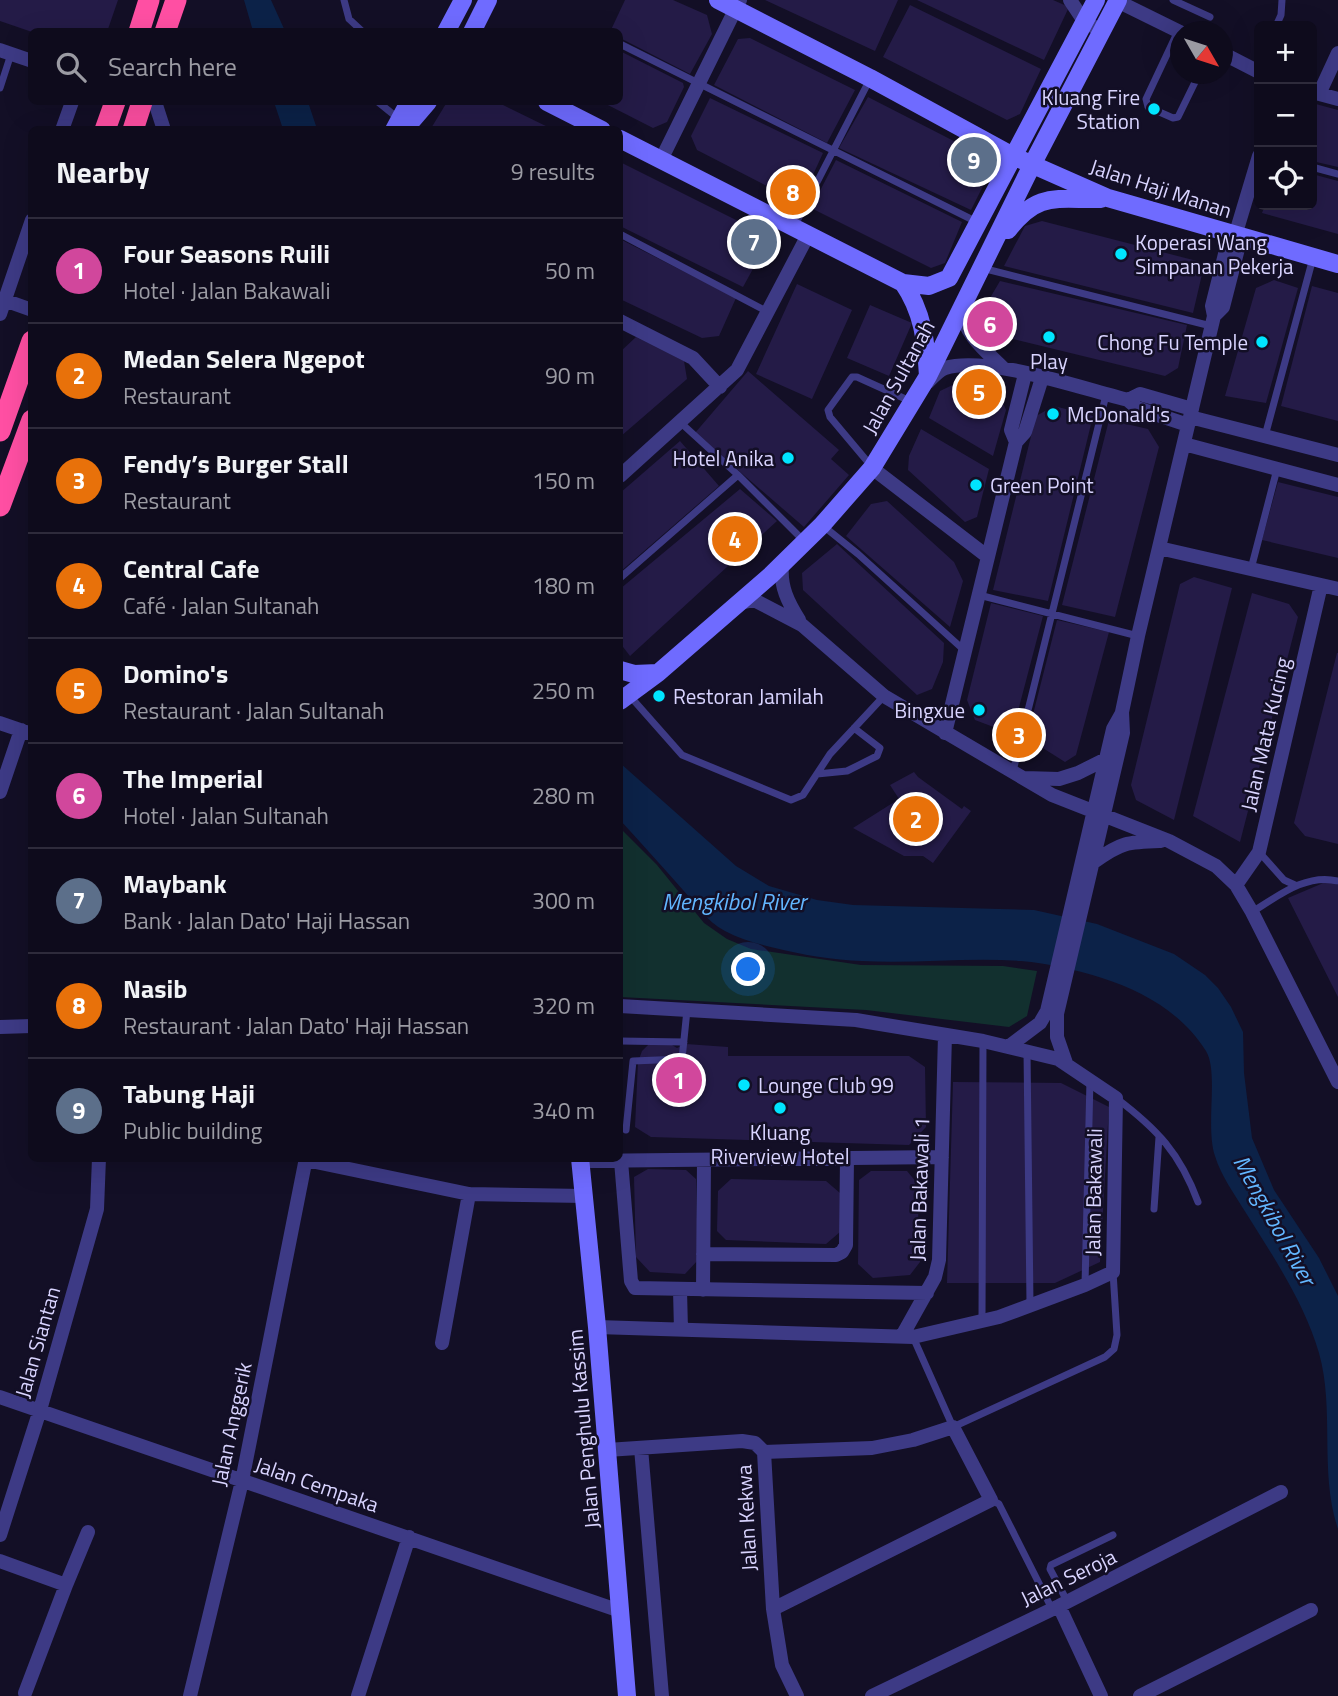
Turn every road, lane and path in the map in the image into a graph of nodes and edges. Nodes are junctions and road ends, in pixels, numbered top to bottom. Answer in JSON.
{"nodes":[{"id":1,"x":149,"y":0,"type":"edge"},
{"id":2,"x":176,"y":0,"type":"edge"},
{"id":3,"x":344,"y":0,"type":"edge"},
{"id":4,"x":463,"y":0,"type":"edge"},
{"id":5,"x":488,"y":0,"type":"edge"},
{"id":6,"x":718,"y":0,"type":"edge"},
{"id":7,"x":1070,"y":0,"type":"edge"},
{"id":8,"x":1096,"y":0,"type":"edge"},
{"id":9,"x":1117,"y":0,"type":"edge"},
{"id":10,"x":1174,"y":0,"type":"edge"},
{"id":11,"x":1282,"y":0,"type":"edge"},
{"id":12,"x":738,"y":5,"type":"edge"},
{"id":13,"x":1210,"y":17,"type":"dead end"},
{"id":14,"x":1084,"y":21,"type":"junction"},
{"id":15,"x":1278,"y":21,"type":"edge"},
{"id":16,"x":1170,"y":26,"type":"edge"},
{"id":17,"x":140,"y":28,"type":"edge"},
{"id":18,"x":166,"y":28,"type":"edge"},
{"id":19,"x":359,"y":28,"type":"edge"},
{"id":20,"x":448,"y":28,"type":"edge"},
{"id":21,"x":474,"y":28,"type":"edge"},
{"id":22,"x":1101,"y":32,"type":"junction"},
{"id":23,"x":623,"y":46,"type":"edge"},
{"id":24,"x":1170,"y":50,"type":"edge"},
{"id":25,"x":6,"y":52,"type":"edge"},
{"id":26,"x":1338,"y":53,"type":"edge"},
{"id":27,"x":1233,"y":58,"type":"edge"},
{"id":28,"x":28,"y":60,"type":"edge"},
{"id":29,"x":1254,"y":67,"type":"edge"},
{"id":30,"x":870,"y":78,"type":"junction"},
{"id":31,"x":698,"y":84,"type":"junction"},
{"id":32,"x":1194,"y":84,"type":"edge"},
{"id":33,"x":0,"y":88,"type":"edge"},
{"id":34,"x":1317,"y":90,"type":"edge"},
{"id":35,"x":1317,"y":94,"type":"edge"},
{"id":36,"x":1338,"y":99,"type":"edge"},
{"id":37,"x":71,"y":105,"type":"edge"},
{"id":38,"x":114,"y":105,"type":"edge"},
{"id":39,"x":141,"y":105,"type":"edge"},
{"id":40,"x":156,"y":105,"type":"edge"},
{"id":41,"x":381,"y":105,"type":"edge"},
{"id":42,"x":409,"y":105,"type":"edge"},
{"id":43,"x":425,"y":105,"type":"edge"},
{"id":44,"x":553,"y":105,"type":"edge"},
{"id":45,"x":63,"y":126,"type":"edge"},
{"id":46,"x":107,"y":126,"type":"edge"},
{"id":47,"x":134,"y":126,"type":"edge"},
{"id":48,"x":163,"y":126,"type":"edge"},
{"id":49,"x":404,"y":126,"type":"edge"},
{"id":50,"x":405,"y":126,"type":"edge"},
{"id":51,"x":406,"y":126,"type":"edge"},
{"id":52,"x":594,"y":126,"type":"edge"},
{"id":53,"x":623,"y":141,"type":"edge"},
{"id":54,"x":832,"y":150,"type":"junction"},
{"id":55,"x":1015,"y":157,"type":"junction"},
{"id":56,"x":661,"y":160,"type":"junction"},
{"id":57,"x":1032,"y":165,"type":"junction"},
{"id":58,"x":1317,"y":168,"type":"edge"},
{"id":59,"x":1254,"y":173,"type":"edge"},
{"id":60,"x":1338,"y":174,"type":"edge"},
{"id":61,"x":1108,"y":198,"type":"junction"},
{"id":62,"x":979,"y":223,"type":"junction"},
{"id":63,"x":28,"y":231,"type":"edge"},
{"id":64,"x":801,"y":231,"type":"junction"},
{"id":65,"x":623,"y":236,"type":"edge"},
{"id":66,"x":1236,"y":236,"type":"junction"},
{"id":67,"x":1313,"y":257,"type":"junction"},
{"id":68,"x":985,"y":262,"type":"junction"},
{"id":69,"x":1338,"y":264,"type":"edge"},
{"id":70,"x":903,"y":283,"type":"junction"},
{"id":71,"x":1,"y":304,"type":"edge"},
{"id":72,"x":28,"y":309,"type":"edge"},
{"id":73,"x":961,"y":310,"type":"junction"},
{"id":74,"x":768,"y":312,"type":"junction"},
{"id":75,"x":1213,"y":321,"type":"junction"},
{"id":76,"x":623,"y":323,"type":"edge"},
{"id":77,"x":28,"y":352,"type":"edge"},
{"id":78,"x":1003,"y":368,"type":"junction"},
{"id":79,"x":1025,"y":374,"type":"junction"},
{"id":80,"x":1042,"y":378,"type":"junction"},
{"id":81,"x":720,"y":387,"type":"junction"},
{"id":82,"x":921,"y":389,"type":"junction"},
{"id":83,"x":1106,"y":395,"type":"junction"},
{"id":84,"x":1190,"y":417,"type":"junction"},
{"id":85,"x":681,"y":423,"type":"junction"},
{"id":86,"x":0,"y":431,"type":"edge"},
{"id":87,"x":1265,"y":437,"type":"junction"},
{"id":88,"x":1016,"y":442,"type":"junction"},
{"id":89,"x":28,"y":443,"type":"edge"},
{"id":90,"x":1184,"y":444,"type":"junction"},
{"id":91,"x":1338,"y":455,"type":"edge"},
{"id":92,"x":24,"y":466,"type":"edge"},
{"id":93,"x":872,"y":468,"type":"junction"},
{"id":94,"x":1277,"y":469,"type":"junction"},
{"id":95,"x":623,"y":473,"type":"edge"},
{"id":96,"x":738,"y":475,"type":"junction"},
{"id":97,"x":1338,"y":485,"type":"edge"},
{"id":98,"x":0,"y":506,"type":"edge"},
{"id":99,"x":822,"y":525,"type":"junction"},
{"id":100,"x":805,"y":542,"type":"junction"},
{"id":101,"x":1159,"y":548,"type":"junction"},
{"id":102,"x":988,"y":558,"type":"junction"},
{"id":103,"x":782,"y":565,"type":"junction"},
{"id":104,"x":1251,"y":569,"type":"junction"},
{"id":105,"x":623,"y":575,"type":"edge"},
{"id":106,"x":1321,"y":585,"type":"junction"},
{"id":107,"x":1338,"y":589,"type":"edge"},
{"id":108,"x":979,"y":595,"type":"junction"},
{"id":109,"x":740,"y":603,"type":"junction"},
{"id":110,"x":1050,"y":614,"type":"junction"},
{"id":111,"x":802,"y":625,"type":"junction"},
{"id":112,"x":1138,"y":636,"type":"junction"},
{"id":113,"x":965,"y":652,"type":"junction"},
{"id":114,"x":623,"y":671,"type":"edge"},
{"id":115,"x":657,"y":673,"type":"junction"},
{"id":116,"x":884,"y":696,"type":"junction"},
{"id":117,"x":624,"y":698,"type":"edge"},
{"id":118,"x":1122,"y":712,"type":"junction"},
{"id":119,"x":0,"y":723,"type":"edge"},
{"id":120,"x":854,"y":728,"type":"junction"},
{"id":121,"x":26,"y":732,"type":"edge"},
{"id":122,"x":945,"y":733,"type":"junction"},
{"id":123,"x":1106,"y":759,"type":"junction"},
{"id":124,"x":817,"y":774,"type":"junction"},
{"id":125,"x":1018,"y":775,"type":"junction"},
{"id":126,"x":0,"y":792,"type":"edge"},
{"id":127,"x":1099,"y":814,"type":"junction"},
{"id":128,"x":1169,"y":841,"type":"junction"},
{"id":129,"x":1259,"y":852,"type":"junction"},
{"id":130,"x":1089,"y":867,"type":"junction"},
{"id":131,"x":1338,"y":881,"type":"edge"},
{"id":132,"x":1236,"y":885,"type":"junction"},
{"id":133,"x":1295,"y":885,"type":"junction"},
{"id":134,"x":1252,"y":912,"type":"junction"},
{"id":135,"x":623,"y":1006,"type":"edge"},
{"id":136,"x":687,"y":1010,"type":"junction"},
{"id":137,"x":1052,"y":1013,"type":"junction"},
{"id":138,"x":28,"y":1026,"type":"edge"},
{"id":139,"x":0,"y":1027,"type":"edge"},
{"id":140,"x":945,"y":1035,"type":"junction"},
{"id":141,"x":623,"y":1041,"type":"edge"},
{"id":142,"x":983,"y":1041,"type":"junction"},
{"id":143,"x":684,"y":1042,"type":"junction"},
{"id":144,"x":1008,"y":1047,"type":"junction"},
{"id":145,"x":1027,"y":1051,"type":"junction"},
{"id":146,"x":1066,"y":1063,"type":"junction"},
{"id":147,"x":1090,"y":1080,"type":"junction"},
{"id":148,"x":1338,"y":1082,"type":"edge"},
{"id":149,"x":1115,"y":1098,"type":"junction"},
{"id":150,"x":626,"y":1130,"type":"edge"},
{"id":151,"x":1159,"y":1136,"type":"junction"},
{"id":152,"x":942,"y":1157,"type":"junction"},
{"id":153,"x":847,"y":1158,"type":"junction"},
{"id":154,"x":704,"y":1160,"type":"junction"},
{"id":155,"x":623,"y":1161,"type":"edge"},
{"id":156,"x":99,"y":1162,"type":"edge"},
{"id":157,"x":305,"y":1162,"type":"edge"},
{"id":158,"x":320,"y":1162,"type":"edge"},
{"id":159,"x":580,"y":1162,"type":"edge"},
{"id":160,"x":621,"y":1162,"type":"edge"},
{"id":161,"x":469,"y":1194,"type":"junction"},
{"id":162,"x":585,"y":1196,"type":"junction"},
{"id":163,"x":1198,"y":1202,"type":"dead end"},
{"id":164,"x":1154,"y":1209,"type":"dead end"},
{"id":165,"x":703,"y":1254,"type":"junction"},
{"id":166,"x":1113,"y":1272,"type":"junction"},
{"id":167,"x":1085,"y":1285,"type":"junction"},
{"id":168,"x":680,"y":1290,"type":"junction"},
{"id":169,"x":703,"y":1290,"type":"junction"},
{"id":170,"x":927,"y":1293,"type":"junction"},
{"id":171,"x":1030,"y":1304,"type":"junction"},
{"id":172,"x":982,"y":1320,"type":"junction"},
{"id":173,"x":597,"y":1327,"type":"junction"},
{"id":174,"x":681,"y":1330,"type":"junction"},
{"id":175,"x":907,"y":1337,"type":"junction"},
{"id":176,"x":442,"y":1343,"type":"dead end"},
{"id":177,"x":0,"y":1397,"type":"edge"},
{"id":178,"x":40,"y":1410,"type":"junction"},
{"id":179,"x":953,"y":1427,"type":"junction"},
{"id":180,"x":641,"y":1448,"type":"junction"},
{"id":181,"x":607,"y":1450,"type":"junction"},
{"id":182,"x":764,"y":1452,"type":"junction"},
{"id":183,"x":242,"y":1481,"type":"junction"},
{"id":184,"x":1281,"y":1492,"type":"dead end"},
{"id":185,"x":991,"y":1500,"type":"junction"},
{"id":186,"x":88,"y":1532,"type":"dead end"},
{"id":187,"x":0,"y":1535,"type":"edge"},
{"id":188,"x":1113,"y":1535,"type":"dead end"},
{"id":189,"x":409,"y":1537,"type":"junction"},
{"id":190,"x":0,"y":1561,"type":"edge"},
{"id":191,"x":66,"y":1585,"type":"junction"},
{"id":192,"x":1059,"y":1606,"type":"junction"},
{"id":193,"x":773,"y":1609,"type":"junction"},
{"id":194,"x":1311,"y":1610,"type":"dead end"},
{"id":195,"x":620,"y":1611,"type":"junction"},
{"id":196,"x":25,"y":1693,"type":"dead end"},
{"id":197,"x":190,"y":1696,"type":"edge"},
{"id":198,"x":358,"y":1696,"type":"edge"},
{"id":199,"x":627,"y":1696,"type":"edge"},
{"id":200,"x":662,"y":1696,"type":"edge"},
{"id":201,"x":797,"y":1696,"type":"edge"},
{"id":202,"x":872,"y":1696,"type":"edge"},
{"id":203,"x":1101,"y":1696,"type":"edge"},
{"id":204,"x":1140,"y":1696,"type":"edge"}],
"edges":[{"from":1,"to":17,"type":"highway"},
{"from":2,"to":18,"type":"highway"},
{"from":3,"to":19,"type":"lane"},
{"from":4,"to":20,"type":"street"},
{"from":5,"to":21,"type":"street"},
{"from":6,"to":12,"type":"street","name":"Jalan Haji Manan"},
{"from":7,"to":14,"type":"street"},
{"from":8,"to":14,"type":"street","name":"Jalan Sultanah"},
{"from":9,"to":16,"type":"street"},
{"from":9,"to":22,"type":"street","name":"Jalan Sultanah"},
{"from":10,"to":13,"type":"lane"},
{"from":11,"to":15,"type":"lane"},
{"from":12,"to":30,"type":"street","name":"Jalan Haji Manan"},
{"from":12,"to":31,"type":"street"},
{"from":14,"to":22,"type":"street"},
{"from":14,"to":55,"type":"street","name":"Jalan Sultanah"},
{"from":22,"to":57,"type":"street","name":"Jalan Sultanah"},
{"from":23,"to":31,"type":"lane"},
{"from":24,"to":32,"type":"lane"},
{"from":25,"to":28,"type":"street"},
{"from":25,"to":33,"type":"lane"},
{"from":26,"to":34,"type":"street"},
{"from":27,"to":29,"type":"street"},
{"from":30,"to":54,"type":"lane"},
{"from":30,"to":55,"type":"street","name":"Jalan Haji Manan"},
{"from":31,"to":54,"type":"lane"},
{"from":31,"to":56,"type":"street"},
{"from":35,"to":36,"type":"street"},
{"from":37,"to":45,"type":"street"},
{"from":38,"to":46,"type":"highway"},
{"from":39,"to":47,"type":"highway"},
{"from":40,"to":48,"type":"street"},
{"from":41,"to":49,"type":"lane"},
{"from":42,"to":50,"type":"street"},
{"from":43,"to":51,"type":"street"},
{"from":44,"to":52,"type":"street"},
{"from":53,"to":56,"type":"street"},
{"from":54,"to":62,"type":"lane"},
{"from":54,"to":64,"type":"lane"},
{"from":55,"to":57,"type":"street","name":"Jalan Haji Manan"},
{"from":55,"to":62,"type":"street","name":"Jalan Sultanah"},
{"from":56,"to":64,"type":"street"},
{"from":57,"to":61,"type":"street","name":"Jalan Haji Manan"},
{"from":57,"to":68,"type":"street","name":"Jalan Sultanah"},
{"from":58,"to":60,"type":"lane"},
{"from":59,"to":66,"type":"street"},
{"from":61,"to":66,"type":"street","name":"Jalan Haji Manan"},
{"from":61,"to":68,"type":"street"},
{"from":62,"to":70,"type":"street","name":"Jalan Sultanah"},
{"from":63,"to":71,"type":"street"},
{"from":64,"to":70,"type":"street"},
{"from":64,"to":74,"type":"street"},
{"from":65,"to":74,"type":"lane"},
{"from":66,"to":67,"type":"street","name":"Jalan Haji Manan"},
{"from":66,"to":75,"type":"street"},
{"from":67,"to":69,"type":"street","name":"Jalan Haji Manan"},
{"from":67,"to":87,"type":"lane"},
{"from":68,"to":73,"type":"street","name":"Jalan Sultanah"},
{"from":68,"to":75,"type":"lane"},
{"from":70,"to":82,"type":"street"},
{"from":71,"to":72,"type":"street"},
{"from":73,"to":78,"type":"street"},
{"from":73,"to":82,"type":"street","name":"Jalan Sultanah"},
{"from":74,"to":81,"type":"street"},
{"from":75,"to":84,"type":"street"},
{"from":76,"to":81,"type":"street"},
{"from":77,"to":86,"type":"highway"},
{"from":78,"to":79,"type":"street"},
{"from":78,"to":82,"type":"street"},
{"from":79,"to":80,"type":"street"},
{"from":79,"to":88,"type":"street"},
{"from":80,"to":83,"type":"street"},
{"from":80,"to":88,"type":"street"},
{"from":81,"to":85,"type":"street"},
{"from":82,"to":93,"type":"street","name":"Jalan Sultanah"},
{"from":82,"to":93,"type":"lane"},
{"from":83,"to":84,"type":"street"},
{"from":83,"to":110,"type":"lane"},
{"from":84,"to":87,"type":"street"},
{"from":84,"to":90,"type":"street"},
{"from":85,"to":95,"type":"street"},
{"from":85,"to":96,"type":"lane"},
{"from":87,"to":91,"type":"street"},
{"from":88,"to":102,"type":"street"},
{"from":89,"to":92,"type":"highway"},
{"from":90,"to":94,"type":"street"},
{"from":90,"to":101,"type":"street"},
{"from":92,"to":98,"type":"highway"},
{"from":93,"to":99,"type":"street","name":"Jalan Sultanah"},
{"from":93,"to":102,"type":"street"},
{"from":94,"to":97,"type":"street"},
{"from":94,"to":104,"type":"lane"},
{"from":96,"to":100,"type":"lane"},
{"from":96,"to":105,"type":"lane"},
{"from":99,"to":100,"type":"street","name":"Jalan Sultanah"},
{"from":99,"to":113,"type":"lane"},
{"from":100,"to":103,"type":"street","name":"Jalan Sultanah"},
{"from":101,"to":104,"type":"street"},
{"from":101,"to":112,"type":"street"},
{"from":102,"to":108,"type":"street"},
{"from":103,"to":109,"type":"street","name":"Jalan Sultanah"},
{"from":103,"to":111,"type":"street"},
{"from":104,"to":106,"type":"street"},
{"from":106,"to":107,"type":"street"},
{"from":106,"to":129,"type":"street","name":"Jalan Mata Kucing"},
{"from":108,"to":110,"type":"lane"},
{"from":108,"to":113,"type":"street"},
{"from":109,"to":111,"type":"street"},
{"from":109,"to":115,"type":"street","name":"Jalan Sultanah"},
{"from":110,"to":112,"type":"lane"},
{"from":110,"to":125,"type":"lane"},
{"from":111,"to":116,"type":"street"},
{"from":112,"to":118,"type":"street"},
{"from":113,"to":122,"type":"street"},
{"from":114,"to":115,"type":"street"},
{"from":115,"to":117,"type":"street","name":"Jalan Sultanah"},
{"from":116,"to":120,"type":"lane"},
{"from":116,"to":122,"type":"street"},
{"from":117,"to":124,"type":"lane"},
{"from":118,"to":123,"type":"street"},
{"from":118,"to":127,"type":"street"},
{"from":119,"to":121,"type":"street"},
{"from":120,"to":124,"type":"lane"},
{"from":120,"to":124,"type":"lane"},
{"from":121,"to":126,"type":"street"},
{"from":122,"to":125,"type":"street"},
{"from":123,"to":125,"type":"street"},
{"from":123,"to":127,"type":"street"},
{"from":125,"to":127,"type":"street"},
{"from":127,"to":128,"type":"street"},
{"from":127,"to":130,"type":"street"},
{"from":128,"to":130,"type":"street"},
{"from":128,"to":132,"type":"street"},
{"from":129,"to":132,"type":"street","name":"Jalan Mata Kucing"},
{"from":129,"to":133,"type":"lane"},
{"from":130,"to":137,"type":"street"},
{"from":131,"to":133,"type":"lane"},
{"from":132,"to":134,"type":"street"},
{"from":133,"to":134,"type":"lane"},
{"from":134,"to":148,"type":"street"},
{"from":135,"to":136,"type":"street","name":"Jalan Bakawali"},
{"from":136,"to":140,"type":"street","name":"Jalan Bakawali"},
{"from":136,"to":143,"type":"lane"},
{"from":137,"to":144,"type":"street"},
{"from":137,"to":146,"type":"street"},
{"from":138,"to":139,"type":"street"},
{"from":140,"to":142,"type":"street","name":"Jalan Bakawali"},
{"from":140,"to":152,"type":"street","name":"Jalan Bakawali 1"},
{"from":141,"to":143,"type":"lane"},
{"from":142,"to":144,"type":"street","name":"Jalan Bakawali"},
{"from":142,"to":172,"type":"lane"},
{"from":143,"to":150,"type":"lane"},
{"from":144,"to":145,"type":"street","name":"Jalan Bakawali"},
{"from":145,"to":146,"type":"street","name":"Jalan Bakawali"},
{"from":145,"to":171,"type":"lane"},
{"from":146,"to":147,"type":"street","name":"Jalan Bakawali"},
{"from":147,"to":149,"type":"street","name":"Jalan Bakawali"},
{"from":147,"to":167,"type":"lane"},
{"from":149,"to":151,"type":"lane"},
{"from":149,"to":166,"type":"street","name":"Jalan Bakawali"},
{"from":151,"to":163,"type":"lane"},
{"from":151,"to":164,"type":"lane"},
{"from":152,"to":153,"type":"street"},
{"from":152,"to":170,"type":"street","name":"Jalan Bakawali 1"},
{"from":153,"to":154,"type":"street"},
{"from":153,"to":165,"type":"street"},
{"from":154,"to":155,"type":"street"},
{"from":154,"to":165,"type":"street"},
{"from":156,"to":178,"type":"street","name":"Jalan Siantan"},
{"from":157,"to":183,"type":"street","name":"Jalan Anggerik"},
{"from":158,"to":161,"type":"street"},
{"from":159,"to":162,"type":"street","name":"Jalan Penghulu Kassim"},
{"from":160,"to":168,"type":"street"},
{"from":161,"to":162,"type":"street"},
{"from":161,"to":176,"type":"street"},
{"from":162,"to":173,"type":"street","name":"Jalan Penghulu Kassim"},
{"from":165,"to":169,"type":"street"},
{"from":166,"to":167,"type":"street","name":"Jalan Bakawali"},
{"from":166,"to":179,"type":"lane"},
{"from":167,"to":171,"type":"street","name":"Jalan Bakawali"},
{"from":168,"to":169,"type":"street"},
{"from":168,"to":174,"type":"street"},
{"from":169,"to":170,"type":"street"},
{"from":170,"to":175,"type":"street","name":"Jalan Bakawali 1"},
{"from":171,"to":172,"type":"street","name":"Jalan Bakawali"},
{"from":172,"to":175,"type":"street","name":"Jalan Bakawali"},
{"from":173,"to":174,"type":"street","name":"Jalan Bakawali"},
{"from":173,"to":181,"type":"street","name":"Jalan Penghulu Kassim"},
{"from":174,"to":175,"type":"street","name":"Jalan Bakawali"},
{"from":175,"to":179,"type":"lane"},
{"from":177,"to":178,"type":"street","name":"Jalan Cempaka"},
{"from":178,"to":183,"type":"street","name":"Jalan Cempaka"},
{"from":178,"to":187,"type":"street","name":"Jalan Siantan"},
{"from":179,"to":182,"type":"street"},
{"from":179,"to":185,"type":"street"},
{"from":180,"to":181,"type":"street","name":"Jalan Kekwa"},
{"from":180,"to":182,"type":"street","name":"Jalan Kekwa"},
{"from":180,"to":200,"type":"street"},
{"from":181,"to":195,"type":"street","name":"Jalan Penghulu Kassim"},
{"from":182,"to":193,"type":"street","name":"Jalan Kekwa"},
{"from":183,"to":189,"type":"street","name":"Jalan Cempaka"},
{"from":183,"to":197,"type":"street","name":"Jalan Anggerik"},
{"from":184,"to":192,"type":"street","name":"Jalan Seroja"},
{"from":185,"to":192,"type":"lane"},
{"from":185,"to":193,"type":"street"},
{"from":186,"to":191,"type":"street"},
{"from":188,"to":192,"type":"lane"},
{"from":189,"to":195,"type":"street","name":"Jalan Cempaka"},
{"from":189,"to":198,"type":"street"},
{"from":190,"to":191,"type":"street"},
{"from":191,"to":196,"type":"street"},
{"from":192,"to":202,"type":"street","name":"Jalan Seroja"},
{"from":192,"to":203,"type":"street"},
{"from":193,"to":201,"type":"street","name":"Jalan Kekwa"},
{"from":194,"to":204,"type":"street"},
{"from":195,"to":199,"type":"street","name":"Jalan Penghulu Kassim"}]}
